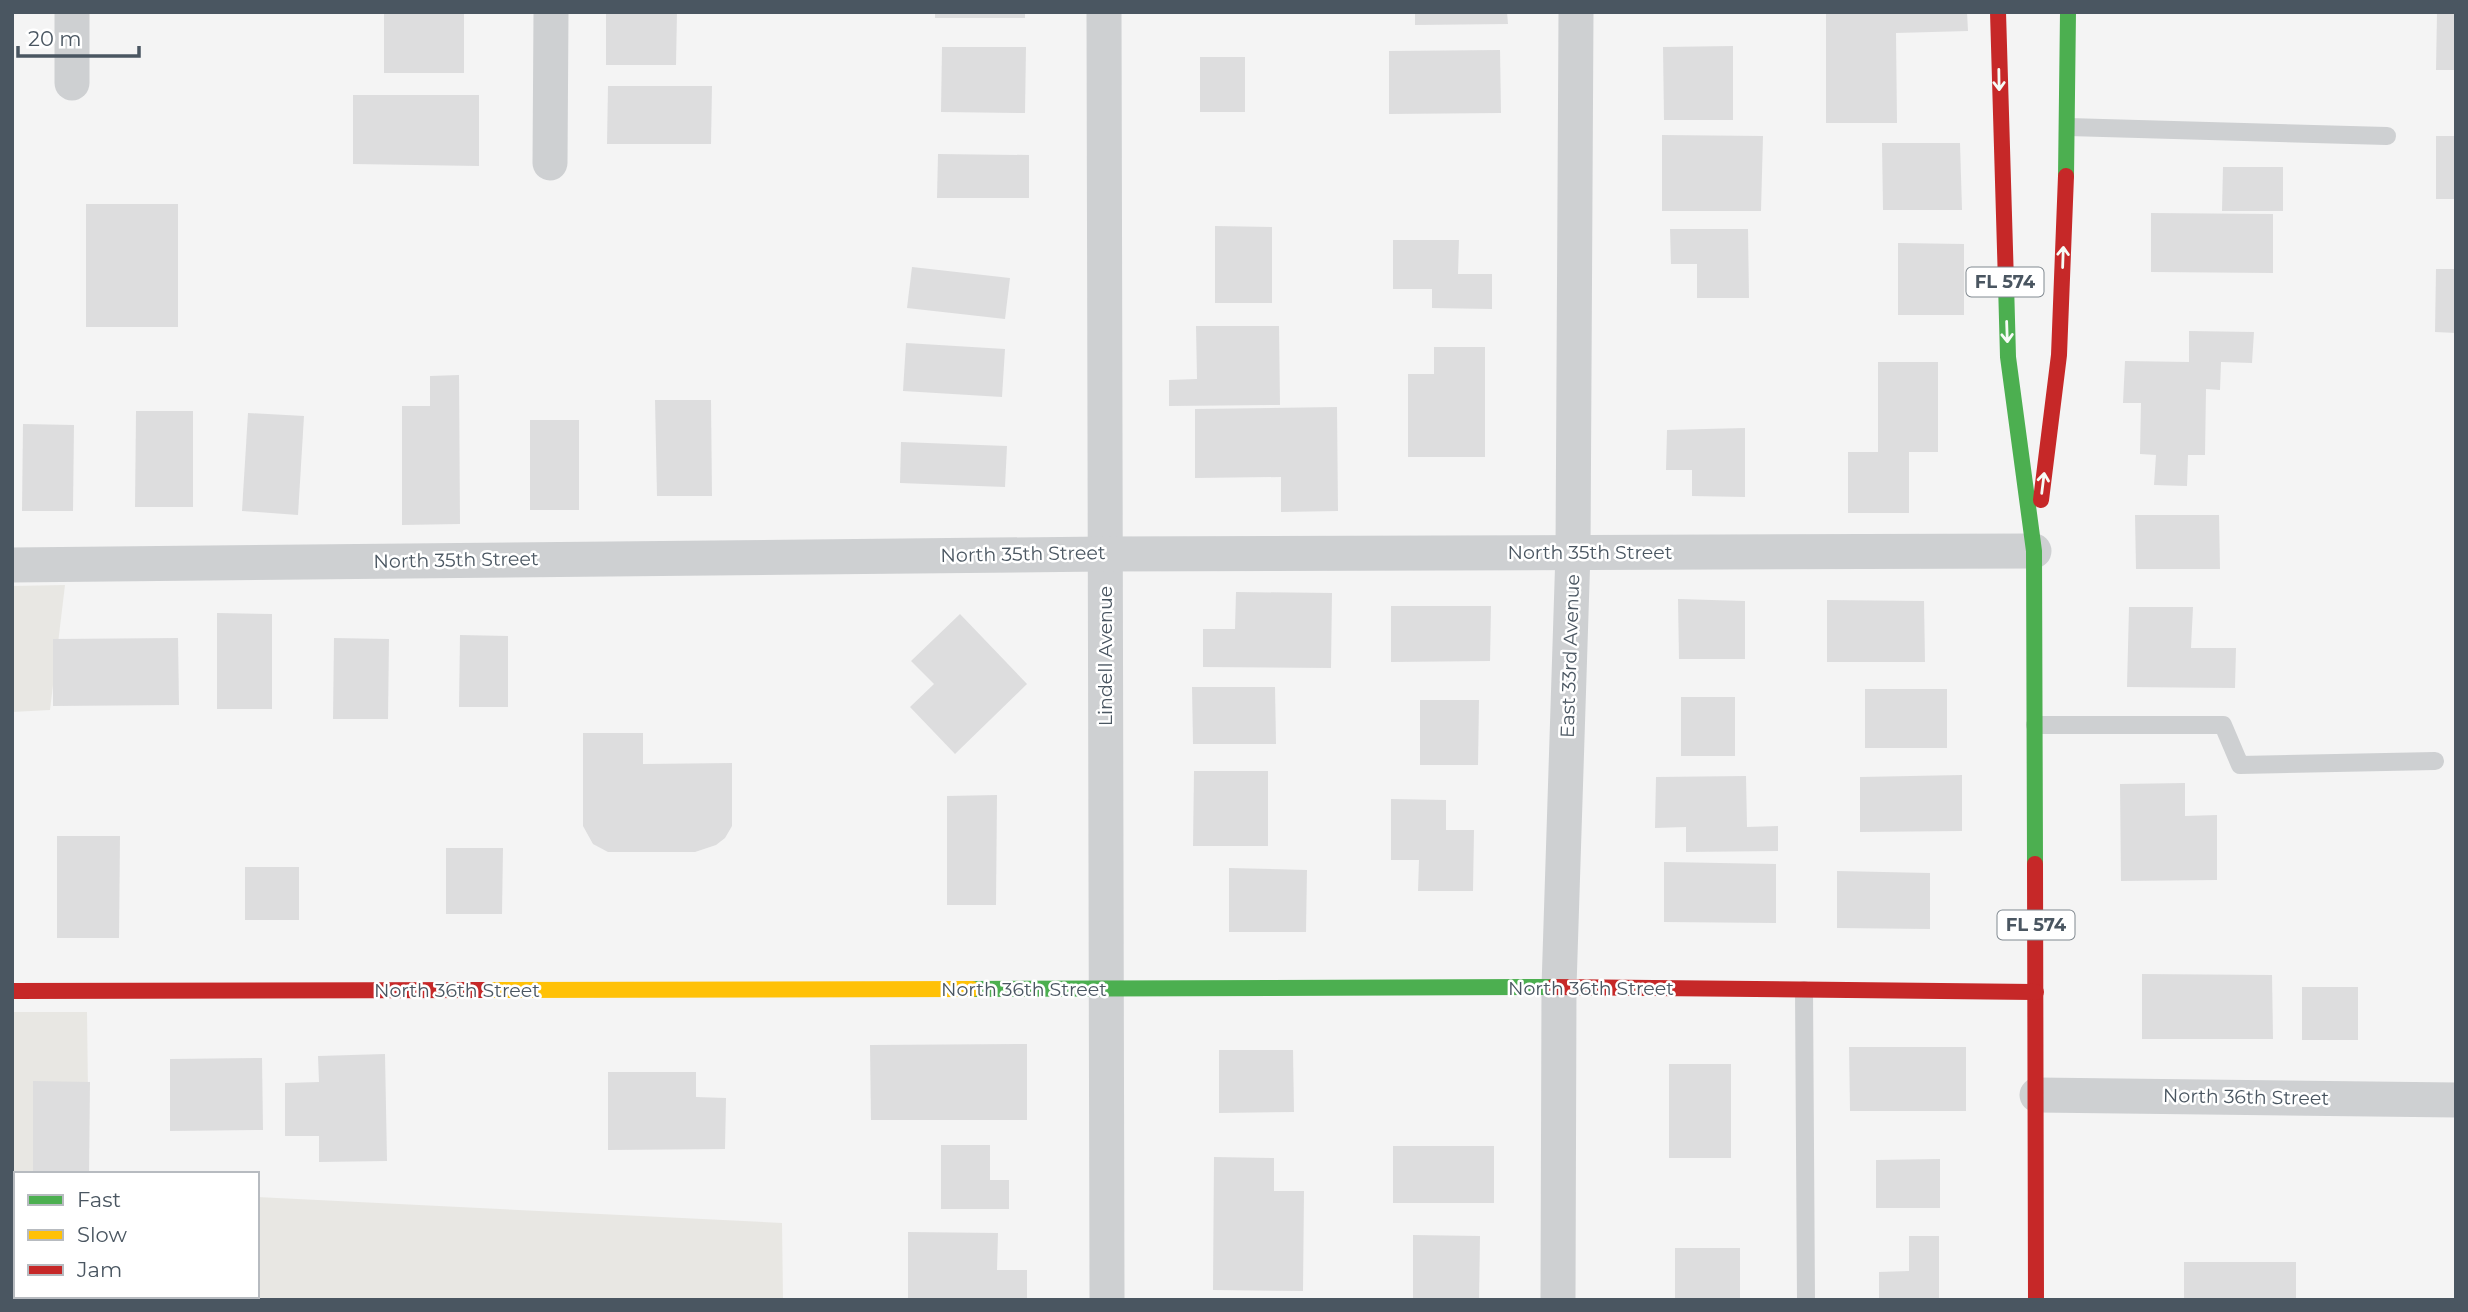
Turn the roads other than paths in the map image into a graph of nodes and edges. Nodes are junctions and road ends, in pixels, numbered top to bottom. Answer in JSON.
{"nodes":[{"id":1,"x":72,"y":12,"type":"edge"},
{"id":2,"x":551,"y":12,"type":"edge"},
{"id":3,"x":1104,"y":12,"type":"edge"},
{"id":4,"x":1576,"y":12,"type":"edge"},
{"id":5,"x":1998,"y":12,"type":"edge"},
{"id":6,"x":2068,"y":12,"type":"edge"},
{"id":7,"x":72,"y":83,"type":"dead end"},
{"id":8,"x":2068,"y":127,"type":"junction"},
{"id":9,"x":2387,"y":136,"type":"dead end"},
{"id":10,"x":551,"y":163,"type":"dead end"},
{"id":11,"x":2034,"y":551,"type":"junction"},
{"id":12,"x":1573,"y":552,"type":"junction"},
{"id":13,"x":1105,"y":554,"type":"junction"},
{"id":14,"x":12,"y":565,"type":"edge"},
{"id":15,"x":2035,"y":725,"type":"junction"},
{"id":16,"x":2435,"y":761,"type":"dead end"},
{"id":17,"x":1559,"y":987,"type":"junction"},
{"id":18,"x":1106,"y":989,"type":"junction"},
{"id":19,"x":1804,"y":990,"type":"junction"},
{"id":20,"x":12,"y":991,"type":"edge"},
{"id":21,"x":2036,"y":992,"type":"junction"},
{"id":22,"x":2037,"y":1095,"type":"junction"},
{"id":23,"x":2456,"y":1100,"type":"edge"},
{"id":24,"x":1107,"y":1300,"type":"edge"},
{"id":25,"x":1559,"y":1300,"type":"edge"},
{"id":26,"x":1807,"y":1300,"type":"edge"},
{"id":27,"x":2036,"y":1300,"type":"edge"}],
"edges":[{"from":1,"to":7,"type":"street"},
{"from":2,"to":10,"type":"street"},
{"from":3,"to":13,"type":"street","name":"Lindell Avenue"},
{"from":4,"to":12,"type":"street","name":"East 33rd Avenue"},
{"from":5,"to":11,"type":"street","number":"FL 574","one_way":true},
{"from":6,"to":8,"type":"street","number":"FL 574"},
{"from":8,"to":9,"type":"lane"},
{"from":11,"to":8,"type":"street","number":"FL 574","one_way":true},
{"from":11,"to":12,"type":"street","name":"North 35th Street"},
{"from":11,"to":15,"type":"street","number":"FL 574"},
{"from":12,"to":13,"type":"street","name":"North 35th Street"},
{"from":12,"to":17,"type":"street","name":"East 33rd Avenue"},
{"from":13,"to":14,"type":"street","name":"North 35th Street"},
{"from":13,"to":18,"type":"street","name":"Lindell Avenue"},
{"from":15,"to":16,"type":"lane"},
{"from":15,"to":21,"type":"street","number":"FL 574"},
{"from":17,"to":18,"type":"street","name":"North 36th Street"},
{"from":17,"to":19,"type":"street","name":"North 36th Street"},
{"from":17,"to":25,"type":"street","name":"East 33rd Avenue"},
{"from":18,"to":20,"type":"street","name":"North 36th Street"},
{"from":18,"to":24,"type":"street","name":"Lindell Avenue"},
{"from":19,"to":21,"type":"street","name":"North 36th Street"},
{"from":19,"to":26,"type":"lane"},
{"from":21,"to":22,"type":"street","number":"FL 574"},
{"from":22,"to":23,"type":"street","name":"North 36th Street"},
{"from":22,"to":27,"type":"street","number":"FL 574"}]}
